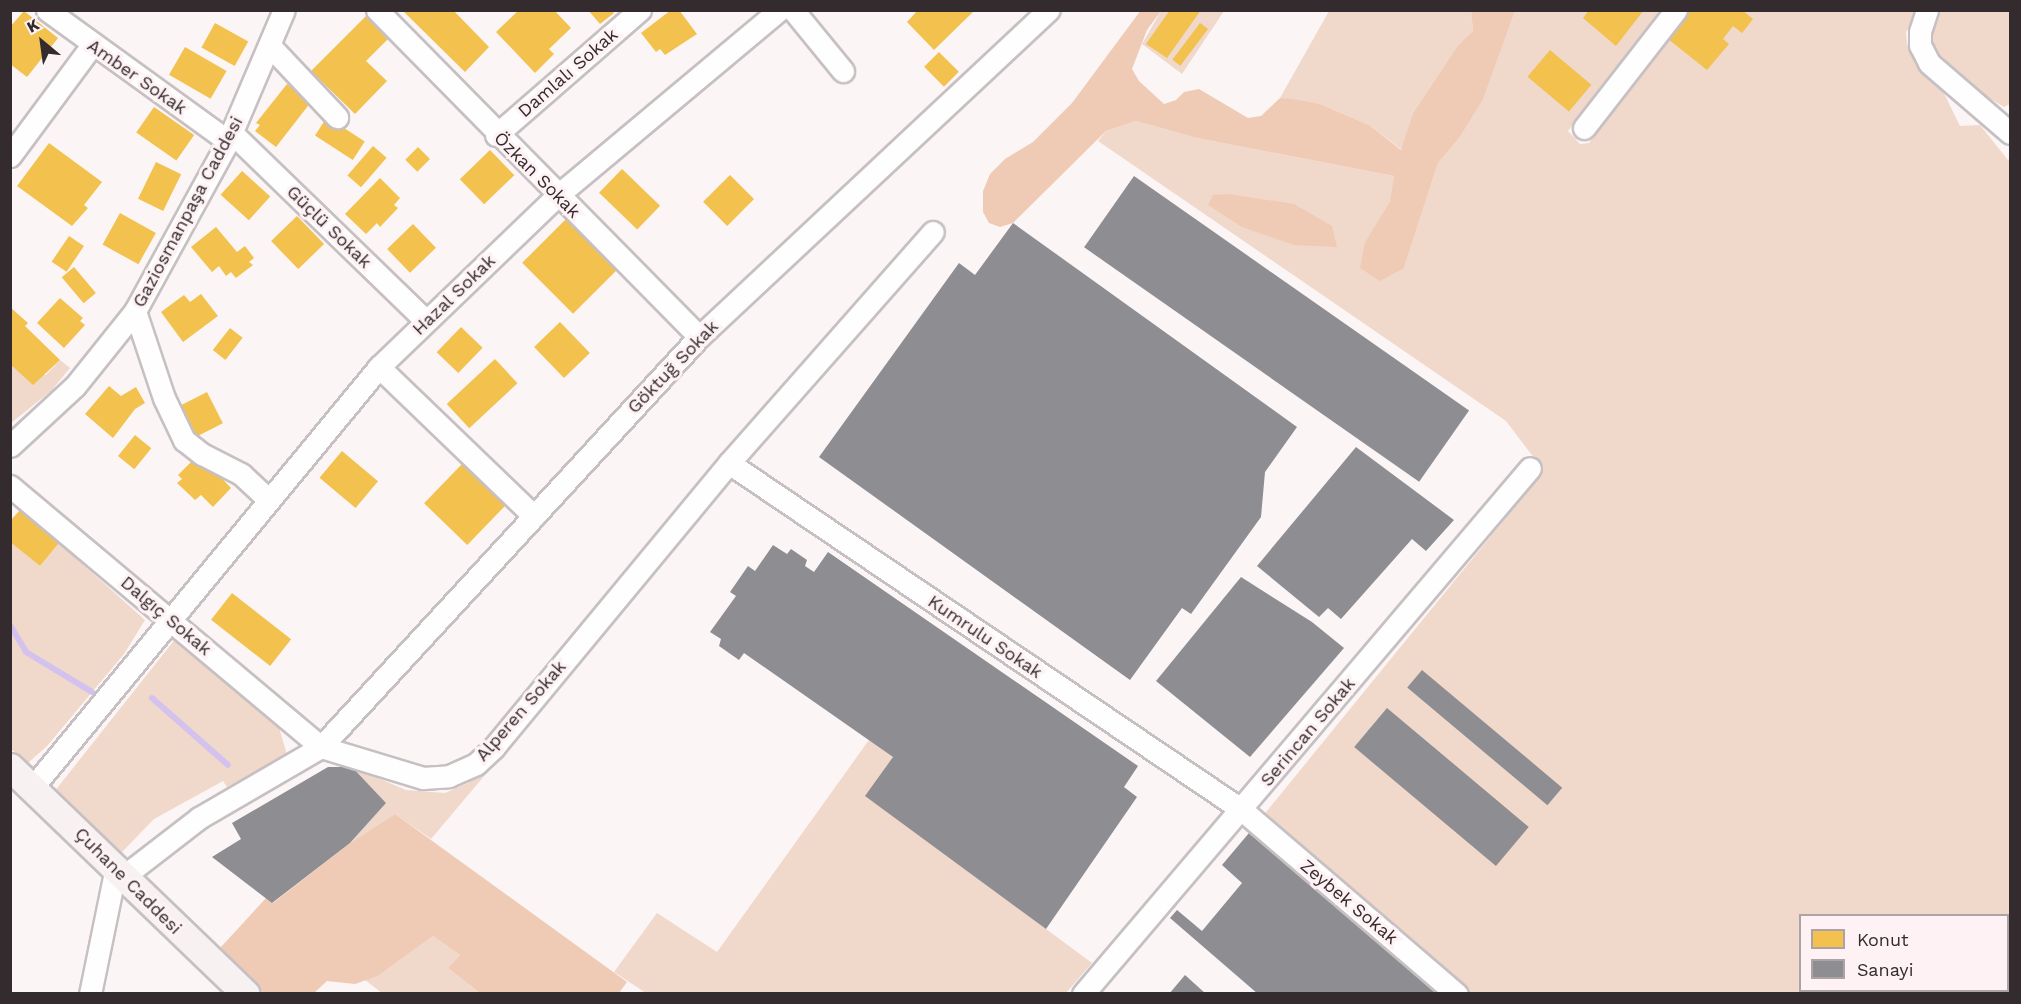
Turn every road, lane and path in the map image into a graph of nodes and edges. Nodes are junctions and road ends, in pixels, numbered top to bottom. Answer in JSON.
{"nodes":[{"id":1,"x":47,"y":10,"type":"edge"},
{"id":2,"x":284,"y":10,"type":"edge"},
{"id":3,"x":377,"y":10,"type":"edge"},
{"id":4,"x":639,"y":10,"type":"edge"},
{"id":5,"x":779,"y":10,"type":"edge"},
{"id":6,"x":793,"y":10,"type":"edge"},
{"id":7,"x":1049,"y":10,"type":"edge"},
{"id":8,"x":1676,"y":10,"type":"edge"},
{"id":9,"x":1927,"y":10,"type":"edge"},
{"id":10,"x":92,"y":45,"type":"junction"},
{"id":11,"x":270,"y":46,"type":"junction"},
{"id":12,"x":843,"y":71,"type":"dead end"},
{"id":13,"x":337,"y":117,"type":"dead end"},
{"id":14,"x":1584,"y":128,"type":"dead end"},
{"id":15,"x":2010,"y":133,"type":"edge"},
{"id":16,"x":496,"y":135,"type":"junction"},
{"id":17,"x":230,"y":137,"type":"junction"},
{"id":18,"x":10,"y":156,"type":"edge"},
{"id":19,"x":558,"y":195,"type":"junction"},
{"id":20,"x":933,"y":232,"type":"dead end"},
{"id":21,"x":135,"y":311,"type":"junction"},
{"id":22,"x":426,"y":321,"type":"junction"},
{"id":23,"x":699,"y":337,"type":"junction"},
{"id":24,"x":379,"y":367,"type":"junction"},
{"id":25,"x":10,"y":446,"type":"edge"},
{"id":26,"x":729,"y":463,"type":"junction"},
{"id":27,"x":1530,"y":468,"type":"dead end"},
{"id":28,"x":10,"y":486,"type":"edge"},
{"id":29,"x":268,"y":499,"type":"junction"},
{"id":30,"x":534,"y":516,"type":"junction"},
{"id":31,"x":169,"y":618,"type":"junction"},
{"id":32,"x":321,"y":747,"type":"junction"},
{"id":33,"x":10,"y":767,"type":"edge"},
{"id":34,"x":32,"y":788,"type":"junction"},
{"id":35,"x":1242,"y":810,"type":"junction"},
{"id":36,"x":120,"y":872,"type":"junction"},
{"id":37,"x":90,"y":993,"type":"edge"},
{"id":38,"x":246,"y":993,"type":"edge"},
{"id":39,"x":1083,"y":993,"type":"edge"},
{"id":40,"x":1457,"y":993,"type":"edge"}],
"edges":[{"from":1,"to":10,"type":"street","name":"Amber Sokak"},
{"from":2,"to":11,"type":"street","name":"Gaziosmanpaşa Caddesi"},
{"from":3,"to":16,"type":"street","name":"Özkan Sokak"},
{"from":4,"to":16,"type":"street","name":"Damlalı Sokak"},
{"from":5,"to":19,"type":"street","name":"Hazal Sokak"},
{"from":6,"to":12,"type":"street"},
{"from":7,"to":23,"type":"street","name":"Göktuğ Sokak"},
{"from":8,"to":14,"type":"street"},
{"from":9,"to":15,"type":"street"},
{"from":10,"to":17,"type":"street","name":"Amber Sokak"},
{"from":10,"to":18,"type":"street"},
{"from":11,"to":13,"type":"street"},
{"from":11,"to":17,"type":"street","name":"Gaziosmanpaşa Caddesi"},
{"from":16,"to":19,"type":"street","name":"Özkan Sokak"},
{"from":17,"to":21,"type":"street","name":"Gaziosmanpaşa Caddesi"},
{"from":17,"to":22,"type":"street","name":"Güçlü Sokak"},
{"from":19,"to":22,"type":"street","name":"Hazal Sokak"},
{"from":19,"to":23,"type":"street","name":"Özkan Sokak"},
{"from":20,"to":26,"type":"street","name":"Alperen Sokak"},
{"from":21,"to":25,"type":"street","name":"Gaziosmanpaşa Caddesi"},
{"from":21,"to":29,"type":"street"},
{"from":22,"to":24,"type":"street","name":"Hazal Sokak"},
{"from":23,"to":30,"type":"street","name":"Göktuğ Sokak"},
{"from":24,"to":29,"type":"street","name":"Hazal Sokak"},
{"from":24,"to":30,"type":"street"},
{"from":26,"to":32,"type":"street","name":"Alperen Sokak"},
{"from":26,"to":35,"type":"street","name":"Kumrulu Sokak"},
{"from":27,"to":35,"type":"street","name":"Serincan Sokak"},
{"from":28,"to":31,"type":"street","name":"Dalgıç Sokak"},
{"from":29,"to":31,"type":"street","name":"Hazal Sokak"},
{"from":30,"to":32,"type":"street","name":"Göktuğ Sokak"},
{"from":31,"to":32,"type":"street","name":"Dalgıç Sokak"},
{"from":31,"to":34,"type":"street","name":"Hazal Sokak"},
{"from":32,"to":36,"type":"street"},
{"from":33,"to":34,"type":"main road","name":"Çuhane Caddesi"},
{"from":34,"to":36,"type":"main road","name":"Çuhane Caddesi"},
{"from":35,"to":39,"type":"street","name":"Serincan Sokak"},
{"from":35,"to":40,"type":"street","name":"Zeybek Sokak"},
{"from":36,"to":37,"type":"street"},
{"from":36,"to":38,"type":"main road","name":"Çuhane Caddesi"}]}
